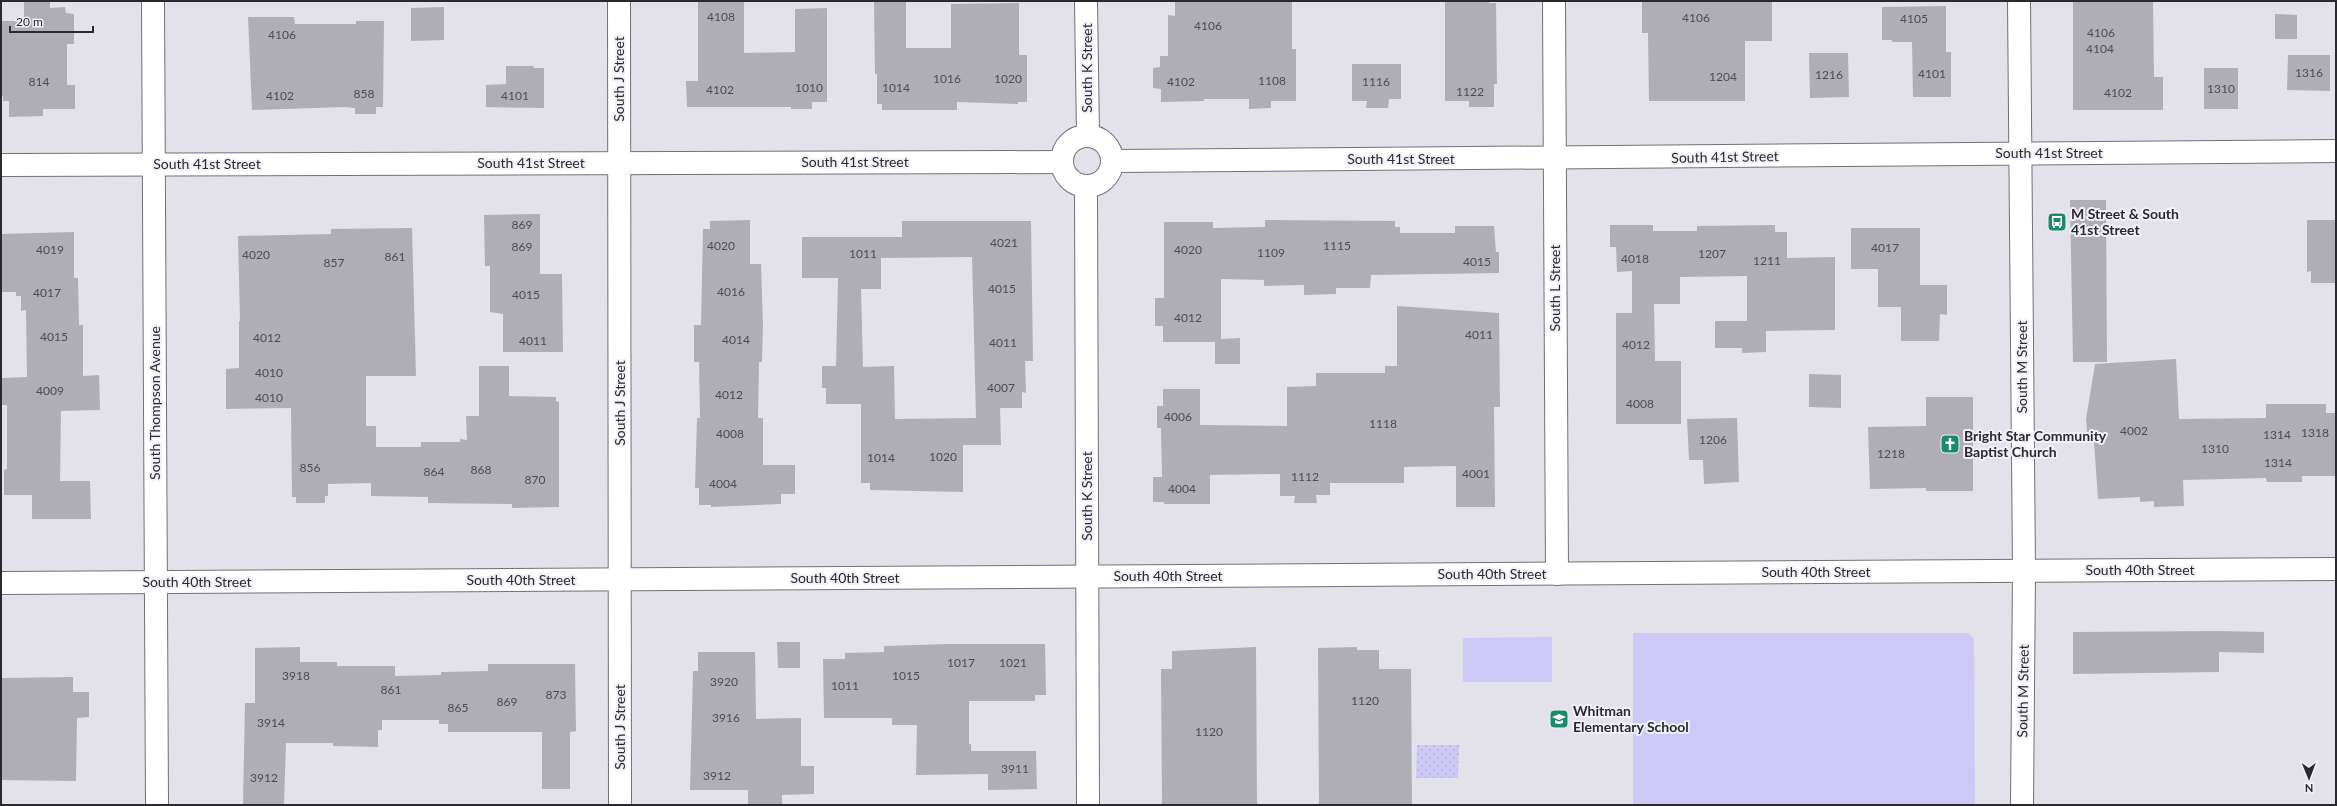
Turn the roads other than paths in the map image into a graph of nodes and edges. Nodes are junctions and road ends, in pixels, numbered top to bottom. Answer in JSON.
{"nodes":[{"id":1,"x":153,"y":1,"type":"edge"},
{"id":2,"x":619,"y":1,"type":"edge"},
{"id":3,"x":1086,"y":1,"type":"edge"},
{"id":4,"x":1554,"y":1,"type":"edge"},
{"id":5,"x":2019,"y":1,"type":"edge"},
{"id":6,"x":1088,"y":136,"type":"junction"},
{"id":7,"x":2336,"y":151,"type":"edge"},
{"id":8,"x":2020,"y":154,"type":"junction"},
{"id":9,"x":1554,"y":158,"type":"junction"},
{"id":10,"x":1113,"y":161,"type":"junction"},
{"id":11,"x":620,"y":162,"type":"junction"},
{"id":12,"x":1062,"y":162,"type":"junction"},
{"id":13,"x":1,"y":165,"type":"edge"},
{"id":14,"x":155,"y":165,"type":"junction"},
{"id":15,"x":1086,"y":187,"type":"junction"},
{"id":16,"x":2336,"y":569,"type":"edge"},
{"id":17,"x":2024,"y":571,"type":"junction"},
{"id":18,"x":1557,"y":574,"type":"junction"},
{"id":19,"x":1088,"y":577,"type":"junction"},
{"id":20,"x":620,"y":579,"type":"junction"},
{"id":21,"x":155,"y":582,"type":"junction"},
{"id":22,"x":1,"y":583,"type":"edge"},
{"id":23,"x":157,"y":805,"type":"edge"},
{"id":24,"x":620,"y":805,"type":"edge"},
{"id":25,"x":1088,"y":805,"type":"edge"},
{"id":26,"x":2022,"y":805,"type":"edge"}],
"edges":[{"from":1,"to":14,"type":"street","name":"South Thompson Avenue"},
{"from":2,"to":11,"type":"street","name":"South J Street"},
{"from":3,"to":6,"type":"street","name":"South K Street"},
{"from":4,"to":9,"type":"street","name":"South L Street"},
{"from":5,"to":8,"type":"street","name":"South M Street"},
{"from":6,"to":10,"type":"street"},
{"from":6,"to":12,"type":"street"},
{"from":7,"to":8,"type":"street","name":"South 41st Street"},
{"from":8,"to":9,"type":"street","name":"South 41st Street"},
{"from":8,"to":17,"type":"street","name":"South M Street"},
{"from":9,"to":10,"type":"street","name":"South 41st Street"},
{"from":9,"to":18,"type":"street","name":"South L Street"},
{"from":10,"to":15,"type":"street"},
{"from":11,"to":12,"type":"street","name":"South 41st Street"},
{"from":11,"to":14,"type":"street","name":"South 41st Street"},
{"from":11,"to":20,"type":"street","name":"South J Street"},
{"from":12,"to":15,"type":"street"},
{"from":13,"to":14,"type":"street","name":"South 41st Street"},
{"from":14,"to":21,"type":"street","name":"South Thompson Avenue"},
{"from":15,"to":19,"type":"street","name":"South K Street"},
{"from":16,"to":17,"type":"street","name":"South 40th Street"},
{"from":17,"to":18,"type":"street","name":"South 40th Street"},
{"from":17,"to":26,"type":"street","name":"South M Street"},
{"from":18,"to":19,"type":"street","name":"South 40th Street"},
{"from":19,"to":20,"type":"street","name":"South 40th Street"},
{"from":19,"to":25,"type":"street","name":"South K Street"},
{"from":20,"to":21,"type":"street","name":"South 40th Street"},
{"from":20,"to":24,"type":"street","name":"South J Street"},
{"from":21,"to":22,"type":"street","name":"South 40th Street"},
{"from":21,"to":23,"type":"street","name":"South Thompson Avenue"}]}
